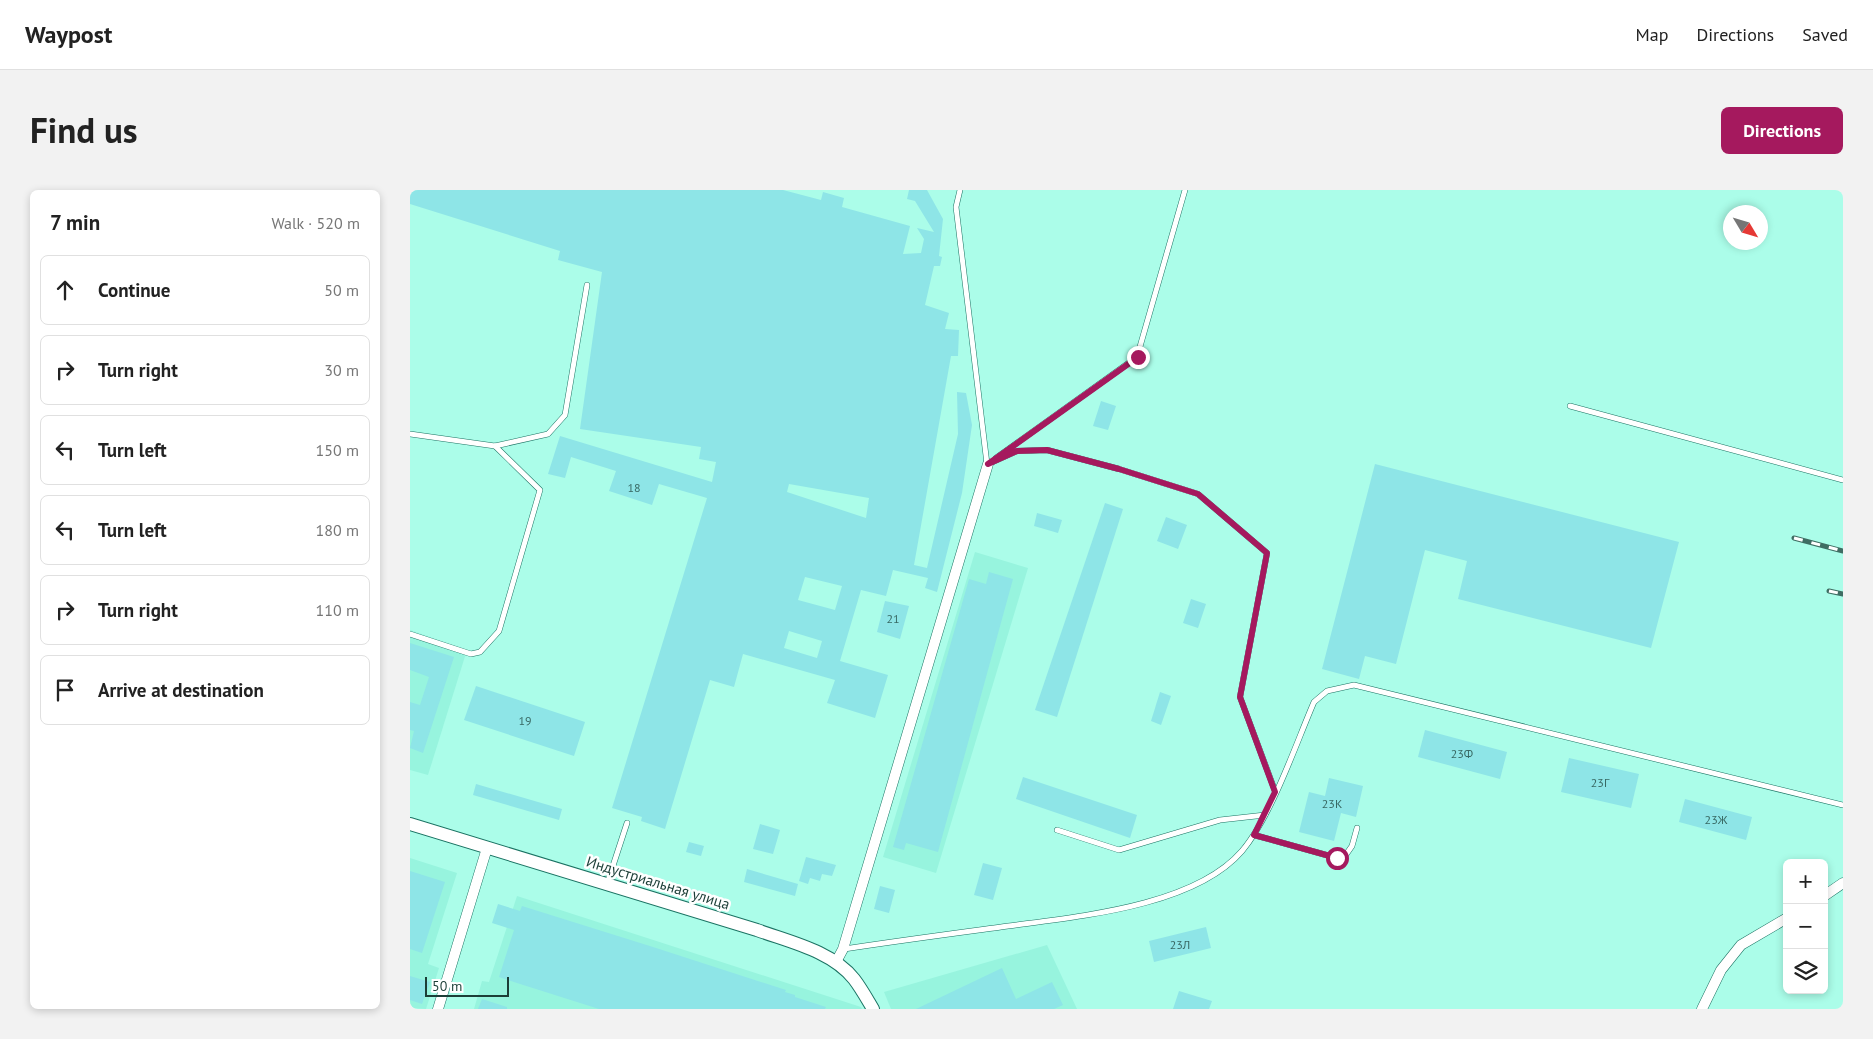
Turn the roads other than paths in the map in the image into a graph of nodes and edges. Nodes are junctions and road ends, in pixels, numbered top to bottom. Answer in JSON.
{"nodes":[{"id":1,"x":960,"y":190,"type":"edge"},
{"id":2,"x":1185,"y":190,"type":"edge"},
{"id":3,"x":587,"y":285,"type":"dead end"},
{"id":4,"x":1570,"y":406,"type":"dead end"},
{"id":5,"x":410,"y":434,"type":"edge"},
{"id":6,"x":496,"y":446,"type":"junction"},
{"id":7,"x":988,"y":464,"type":"junction"},
{"id":8,"x":1843,"y":480,"type":"edge"},
{"id":9,"x":410,"y":634,"type":"edge"},
{"id":10,"x":1275,"y":792,"type":"junction"},
{"id":11,"x":1843,"y":805,"type":"edge"},
{"id":12,"x":1265,"y":815,"type":"junction"},
{"id":13,"x":627,"y":823,"type":"dead end"},
{"id":14,"x":410,"y":824,"type":"edge"},
{"id":15,"x":1356,"y":828,"type":"dead end"},
{"id":16,"x":1057,"y":830,"type":"dead end"},
{"id":17,"x":1254,"y":835,"type":"junction"},
{"id":18,"x":487,"y":848,"type":"junction"},
{"id":19,"x":1843,"y":883,"type":"edge"},
{"id":20,"x":607,"y":885,"type":"junction"},
{"id":21,"x":1828,"y":893,"type":"edge"},
{"id":22,"x":1783,"y":920,"type":"edge"},
{"id":23,"x":844,"y":949,"type":"junction"},
{"id":24,"x":836,"y":962,"type":"junction"},
{"id":25,"x":438,"y":1009,"type":"edge"},
{"id":26,"x":873,"y":1009,"type":"edge"},
{"id":27,"x":1702,"y":1009,"type":"edge"}],
"edges":[{"from":1,"to":7,"type":"lane"},
{"from":2,"to":7,"type":"lane"},
{"from":3,"to":6,"type":"lane"},
{"from":4,"to":8,"type":"lane"},
{"from":5,"to":6,"type":"lane"},
{"from":6,"to":9,"type":"lane"},
{"from":7,"to":10,"type":"lane"},
{"from":7,"to":23,"type":"street"},
{"from":10,"to":11,"type":"lane"},
{"from":10,"to":12,"type":"lane"},
{"from":12,"to":16,"type":"lane"},
{"from":12,"to":17,"type":"lane"},
{"from":13,"to":20,"type":"lane"},
{"from":14,"to":18,"type":"street","name":"Индустриальная улица"},
{"from":15,"to":17,"type":"lane"},
{"from":17,"to":23,"type":"lane"},
{"from":18,"to":20,"type":"street","name":"Индустриальная улица"},
{"from":18,"to":25,"type":"street"},
{"from":19,"to":21,"type":"street"},
{"from":20,"to":24,"type":"street","name":"Индустриальная улица"},
{"from":22,"to":27,"type":"street"},
{"from":23,"to":24,"type":"street"},
{"from":24,"to":26,"type":"street","name":"Индустриальная улица"}]}
